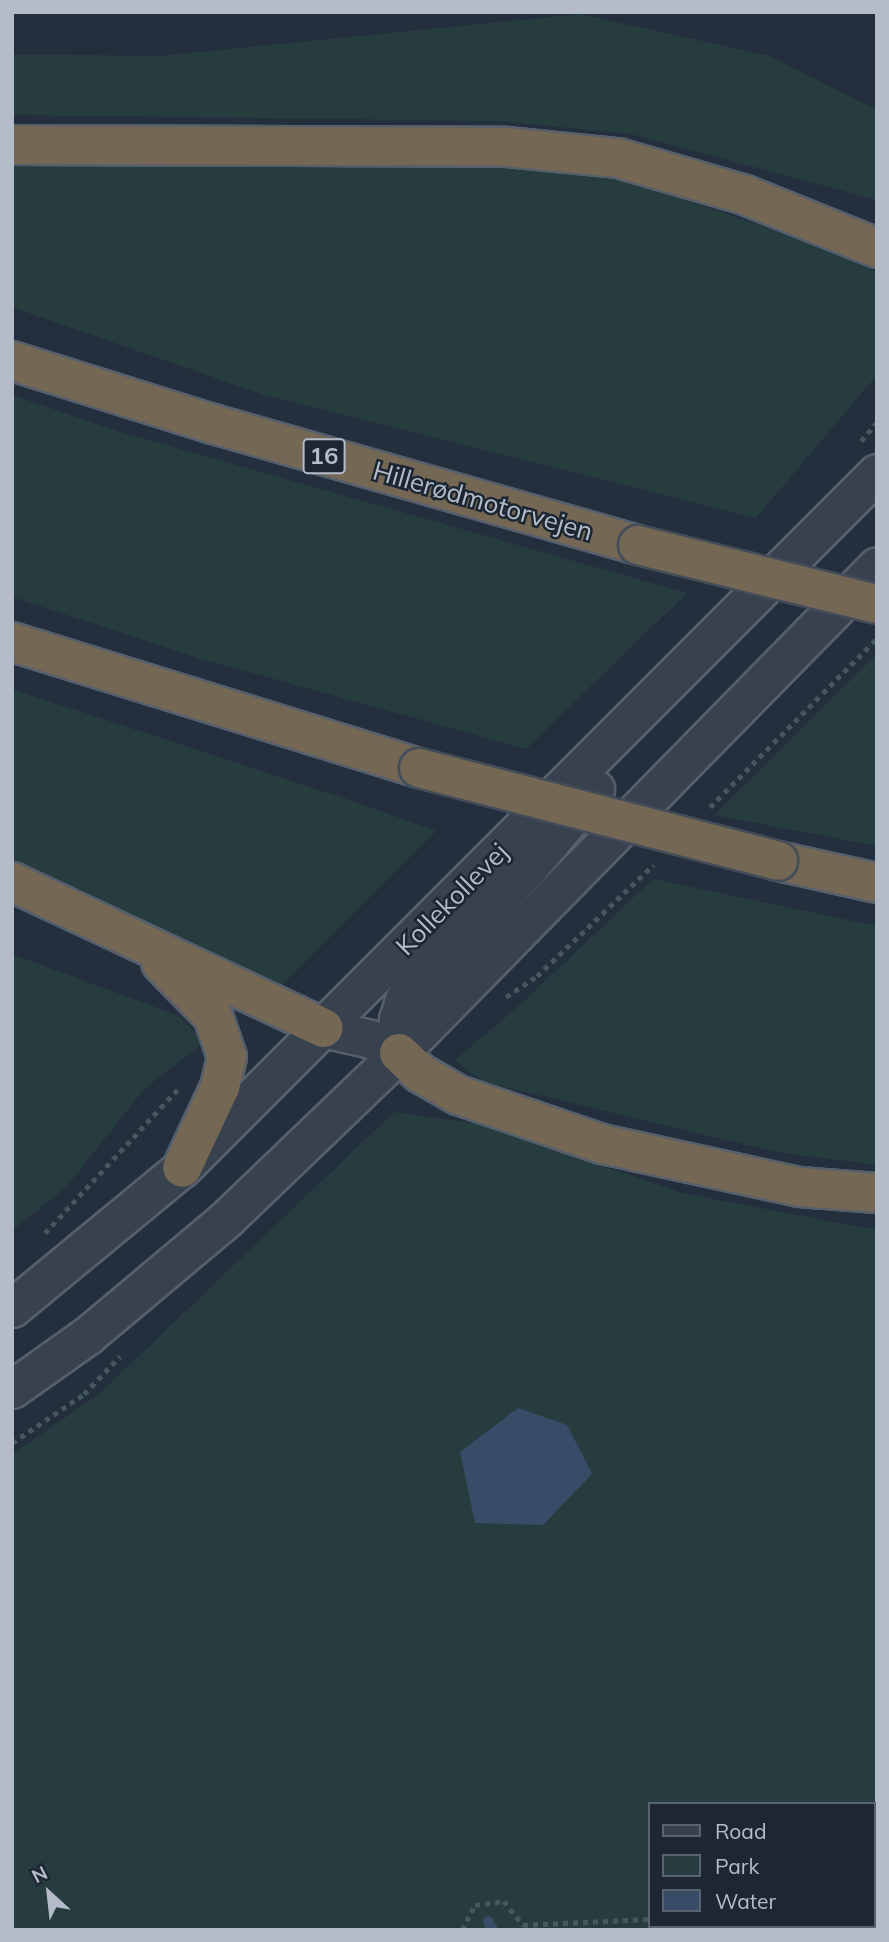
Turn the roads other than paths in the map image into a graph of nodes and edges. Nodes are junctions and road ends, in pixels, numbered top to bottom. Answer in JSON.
{"nodes":[{"id":1,"x":12,"y":145,"type":"edge"},
{"id":2,"x":877,"y":248,"type":"edge"},
{"id":3,"x":12,"y":361,"type":"edge"},
{"id":4,"x":877,"y":473,"type":"edge"},
{"id":5,"x":877,"y":566,"type":"edge"},
{"id":6,"x":752,"y":600,"type":"junction"},
{"id":7,"x":877,"y":604,"type":"edge"},
{"id":8,"x":12,"y":642,"type":"edge"},
{"id":9,"x":12,"y":882,"type":"edge"},
{"id":10,"x":877,"y":883,"type":"edge"},
{"id":11,"x":145,"y":948,"type":"junction"},
{"id":12,"x":323,"y":1028,"type":"junction"},
{"id":13,"x":399,"y":1053,"type":"junction"},
{"id":14,"x":182,"y":1168,"type":"junction"},
{"id":15,"x":877,"y":1194,"type":"edge"},
{"id":16,"x":12,"y":1308,"type":"edge"},
{"id":17,"x":12,"y":1389,"type":"edge"}],
"edges":[{"from":1,"to":2,"type":"highway"},
{"from":3,"to":7,"type":"highway","name":"Hillerødmotorvejen","number":"16","bridge":true},
{"from":4,"to":6,"type":"street","name":"Kollekollevej"},
{"from":5,"to":13,"type":"street"},
{"from":6,"to":12,"type":"street","name":"Kollekollevej"},
{"from":6,"to":13,"type":"street"},
{"from":8,"to":10,"type":"highway","bridge":true},
{"from":9,"to":11,"type":"highway"},
{"from":11,"to":12,"type":"highway"},
{"from":11,"to":14,"type":"highway"},
{"from":12,"to":13,"type":"street"},
{"from":12,"to":14,"type":"street","name":"Kollekollevej"},
{"from":13,"to":15,"type":"highway"},
{"from":13,"to":17,"type":"street"},
{"from":14,"to":16,"type":"street","name":"Kollekollevej"}]}
